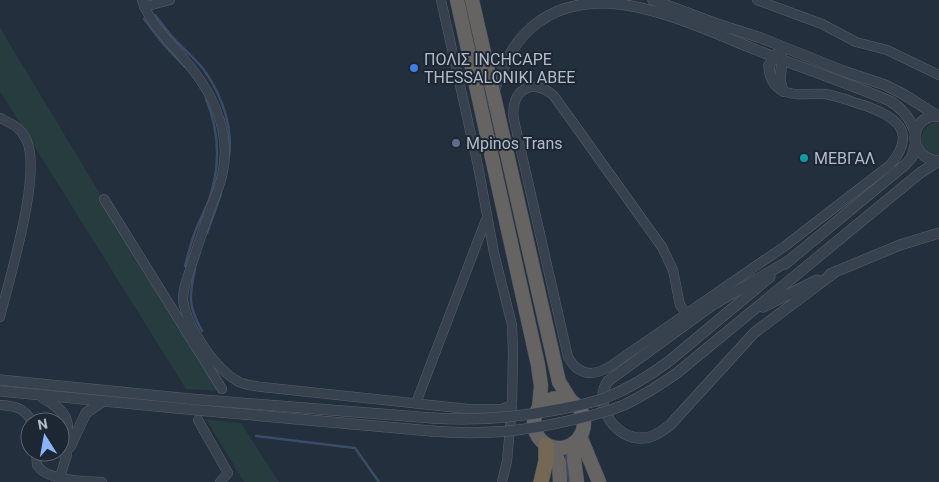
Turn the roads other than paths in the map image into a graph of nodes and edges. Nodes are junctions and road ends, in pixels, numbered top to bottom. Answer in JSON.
{"nodes":[{"id":1,"x":170,"y":0,"type":"edge"},
{"id":2,"x":441,"y":0,"type":"edge"},
{"id":3,"x":456,"y":0,"type":"edge"},
{"id":4,"x":472,"y":0,"type":"edge"},
{"id":5,"x":654,"y":0,"type":"edge"},
{"id":6,"x":757,"y":0,"type":"edge"},
{"id":7,"x":143,"y":4,"type":"edge"},
{"id":8,"x":735,"y":41,"type":"junction"},
{"id":9,"x":778,"y":53,"type":"junction"},
{"id":10,"x":797,"y":65,"type":"junction"},
{"id":11,"x":780,"y":72,"type":"junction"},
{"id":12,"x":769,"y":74,"type":"junction"},
{"id":13,"x":939,"y":75,"type":"edge"},
{"id":14,"x":783,"y":91,"type":"junction"},
{"id":15,"x":493,"y":93,"type":"junction"},
{"id":16,"x":938,"y":116,"type":"edge"},
{"id":17,"x":0,"y":118,"type":"edge"},
{"id":18,"x":916,"y":132,"type":"junction"},
{"id":19,"x":915,"y":145,"type":"junction"},
{"id":20,"x":939,"y":161,"type":"edge"},
{"id":21,"x":104,"y":199,"type":"dead end"},
{"id":22,"x":487,"y":217,"type":"junction"},
{"id":23,"x":479,"y":233,"type":"junction"},
{"id":24,"x":939,"y":233,"type":"edge"},
{"id":25,"x":490,"y":234,"type":"junction"},
{"id":26,"x":790,"y":260,"type":"junction"},
{"id":27,"x":835,"y":272,"type":"junction"},
{"id":28,"x":686,"y":313,"type":"junction"},
{"id":29,"x":0,"y":317,"type":"edge"},
{"id":30,"x":743,"y":318,"type":"junction"},
{"id":31,"x":191,"y":332,"type":"junction"},
{"id":32,"x":0,"y":380,"type":"edge"},
{"id":33,"x":222,"y":389,"type":"dead end"},
{"id":34,"x":0,"y":390,"type":"edge"},
{"id":35,"x":38,"y":395,"type":"junction"},
{"id":36,"x":103,"y":401,"type":"junction"},
{"id":37,"x":571,"y":401,"type":"junction"},
{"id":38,"x":416,"y":403,"type":"junction"},
{"id":39,"x":0,"y":405,"type":"edge"},
{"id":40,"x":512,"y":405,"type":"junction"},
{"id":41,"x":539,"y":408,"type":"junction"},
{"id":42,"x":24,"y":412,"type":"edge"},
{"id":43,"x":64,"y":412,"type":"edge"},
{"id":44,"x":197,"y":415,"type":"junction"},
{"id":45,"x":578,"y":439,"type":"junction"},
{"id":46,"x":550,"y":446,"type":"junction"},
{"id":47,"x":70,"y":448,"type":"edge"},
{"id":48,"x":36,"y":462,"type":"edge"},
{"id":49,"x":65,"y":462,"type":"edge"},
{"id":50,"x":60,"y":480,"type":"edge"},
{"id":51,"x":102,"y":482,"type":"edge"},
{"id":52,"x":220,"y":482,"type":"edge"},
{"id":53,"x":502,"y":482,"type":"edge"},
{"id":54,"x":541,"y":482,"type":"edge"},
{"id":55,"x":560,"y":482,"type":"edge"},
{"id":56,"x":577,"y":482,"type":"edge"},
{"id":57,"x":599,"y":482,"type":"edge"}],
"edges":[{"from":1,"to":7,"type":"street"},
{"from":2,"to":22,"type":"street"},
{"from":3,"to":41,"type":"highway"},
{"from":4,"to":15,"type":"highway"},
{"from":5,"to":9,"type":"street"},
{"from":6,"to":13,"type":"street"},
{"from":7,"to":31,"type":"street"},
{"from":8,"to":9,"type":"street"},
{"from":8,"to":12,"type":"street"},
{"from":8,"to":15,"type":"street"},
{"from":9,"to":10,"type":"street"},
{"from":9,"to":11,"type":"street"},
{"from":9,"to":12,"type":"street"},
{"from":9,"to":16,"type":"street"},
{"from":10,"to":11,"type":"street"},
{"from":10,"to":18,"type":"street"},
{"from":11,"to":14,"type":"street"},
{"from":12,"to":14,"type":"street"},
{"from":14,"to":28,"type":"street"},
{"from":15,"to":37,"type":"highway"},
{"from":16,"to":18,"type":"street"},
{"from":17,"to":29,"type":"street"},
{"from":18,"to":19,"type":"street"},
{"from":19,"to":20,"type":"street"},
{"from":19,"to":26,"type":"street"},
{"from":20,"to":30,"type":"street"},
{"from":21,"to":31,"type":"street"},
{"from":22,"to":23,"type":"street"},
{"from":22,"to":25,"type":"street"},
{"from":23,"to":25,"type":"street"},
{"from":23,"to":38,"type":"street"},
{"from":24,"to":27,"type":"street"},
{"from":25,"to":40,"type":"street"},
{"from":26,"to":27,"type":"street"},
{"from":26,"to":32,"type":"street","bridge":true},
{"from":27,"to":30,"type":"street"},
{"from":28,"to":28,"type":"street"},
{"from":30,"to":44,"type":"street","bridge":true},
{"from":31,"to":33,"type":"street"},
{"from":31,"to":38,"type":"street"},
{"from":34,"to":35,"type":"street"},
{"from":35,"to":36,"type":"street"},
{"from":35,"to":43,"type":"street"},
{"from":36,"to":44,"type":"street"},
{"from":36,"to":47,"type":"street"},
{"from":37,"to":41,"type":"highway"},
{"from":37,"to":45,"type":"highway"},
{"from":38,"to":40,"type":"street"},
{"from":39,"to":42,"type":"street"},
{"from":40,"to":53,"type":"street"},
{"from":41,"to":46,"type":"highway"},
{"from":44,"to":52,"type":"street"},
{"from":45,"to":46,"type":"highway"},
{"from":45,"to":56,"type":"highway"},
{"from":45,"to":57,"type":"highway"},
{"from":46,"to":54,"type":"highway"},
{"from":46,"to":55,"type":"highway"},
{"from":48,"to":50,"type":"street"},
{"from":49,"to":50,"type":"street"},
{"from":50,"to":51,"type":"street"}]}
